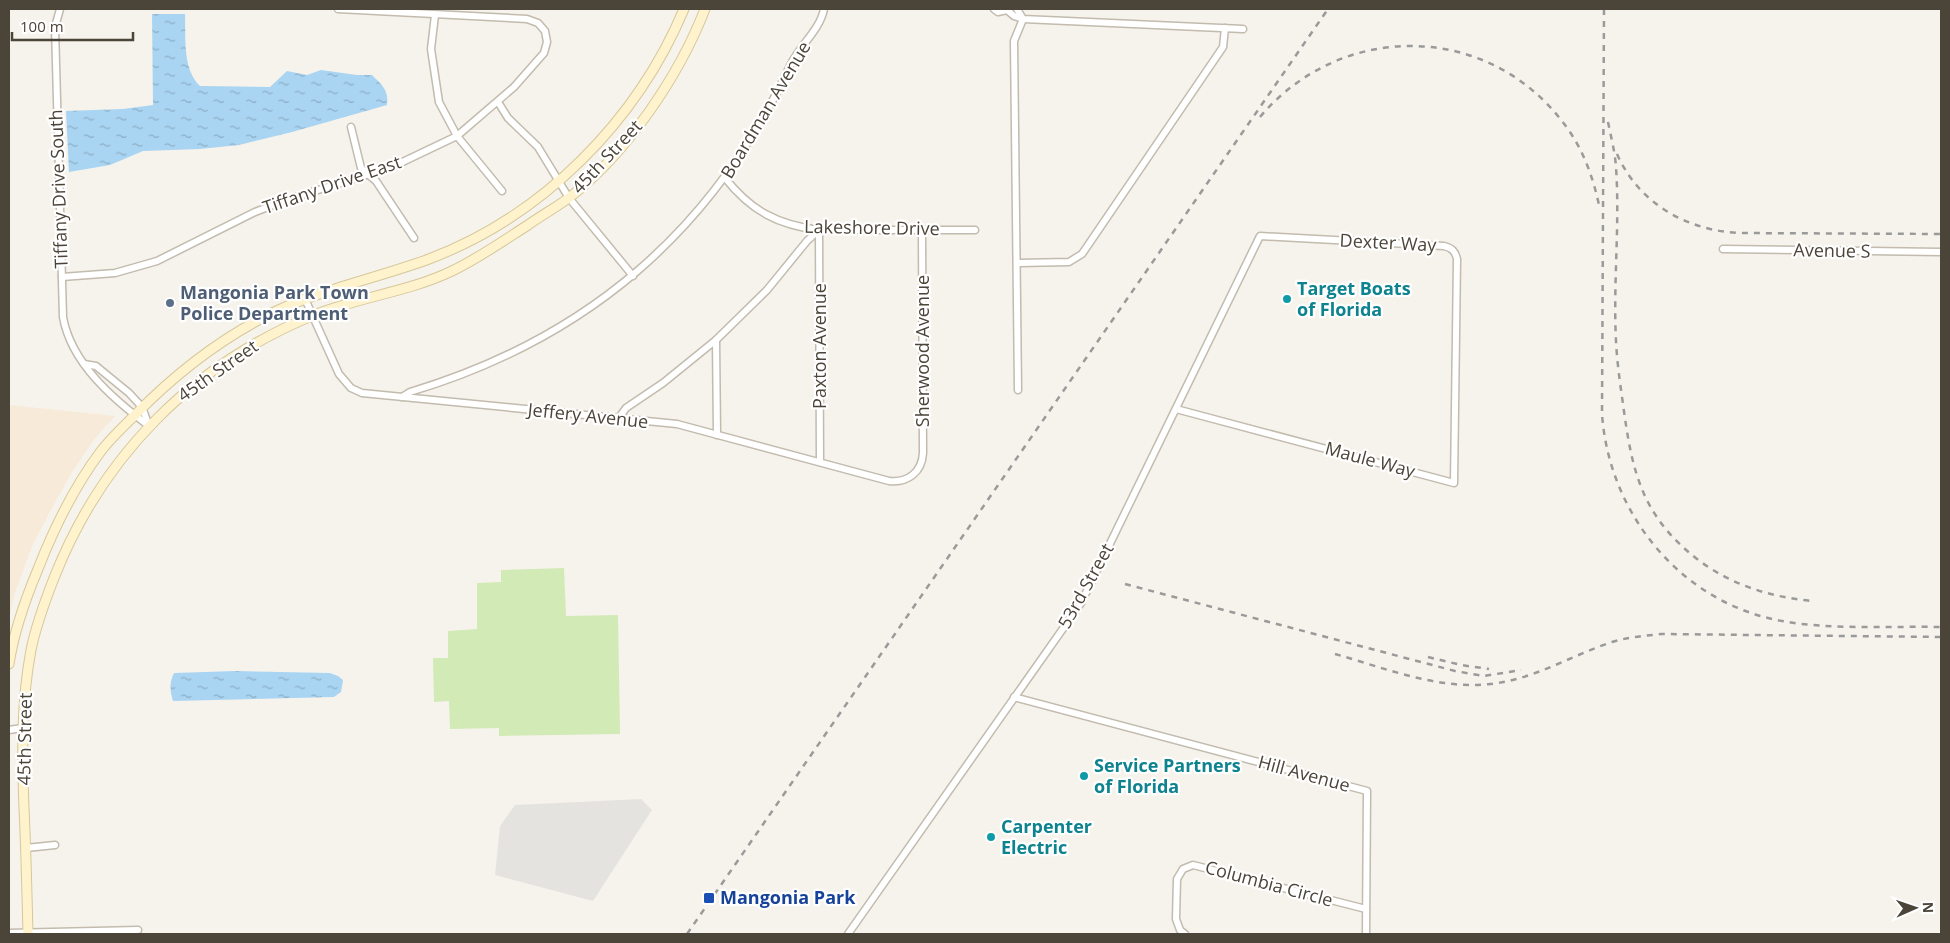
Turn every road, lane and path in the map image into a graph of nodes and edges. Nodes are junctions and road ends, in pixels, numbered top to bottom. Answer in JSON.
{"nodes":[{"id":1,"x":60,"y":9,"type":"edge"},
{"id":2,"x":338,"y":9,"type":"edge"},
{"id":3,"x":684,"y":9,"type":"edge"},
{"id":4,"x":705,"y":9,"type":"edge"},
{"id":5,"x":824,"y":9,"type":"edge"},
{"id":6,"x":994,"y":9,"type":"edge"},
{"id":7,"x":1017,"y":9,"type":"edge"},
{"id":8,"x":1006,"y":10,"type":"edge"},
{"id":9,"x":435,"y":15,"type":"junction"},
{"id":10,"x":1023,"y":19,"type":"junction"},
{"id":11,"x":1225,"y":28,"type":"junction"},
{"id":12,"x":1243,"y":29,"type":"dead end"},
{"id":13,"x":498,"y":102,"type":"junction"},
{"id":14,"x":351,"y":127,"type":"dead end"},
{"id":15,"x":457,"y":136,"type":"junction"},
{"id":16,"x":366,"y":174,"type":"junction"},
{"id":17,"x":725,"y":178,"type":"junction"},
{"id":18,"x":559,"y":182,"type":"junction"},
{"id":19,"x":502,"y":191,"type":"dead end"},
{"id":20,"x":569,"y":198,"type":"junction"},
{"id":21,"x":819,"y":230,"type":"junction"},
{"id":22,"x":922,"y":230,"type":"junction"},
{"id":23,"x":975,"y":230,"type":"dead end"},
{"id":24,"x":1260,"y":236,"type":"joint"},
{"id":25,"x":414,"y":238,"type":"dead end"},
{"id":26,"x":1723,"y":249,"type":"dead end"},
{"id":27,"x":1941,"y":252,"type":"edge"},
{"id":28,"x":1018,"y":263,"type":"junction"},
{"id":29,"x":632,"y":276,"type":"junction"},
{"id":30,"x":62,"y":277,"type":"junction"},
{"id":31,"x":305,"y":299,"type":"junction"},
{"id":32,"x":313,"y":315,"type":"junction"},
{"id":33,"x":716,"y":340,"type":"junction"},
{"id":34,"x":84,"y":364,"type":"junction"},
{"id":35,"x":1456,"y":370,"type":"joint"},
{"id":36,"x":1018,"y":390,"type":"dead end"},
{"id":37,"x":402,"y":397,"type":"junction"},
{"id":38,"x":142,"y":407,"type":"junction"},
{"id":39,"x":1176,"y":409,"type":"junction"},
{"id":40,"x":134,"y":415,"type":"junction"},
{"id":41,"x":618,"y":418,"type":"junction"},
{"id":42,"x":148,"y":426,"type":"junction"},
{"id":43,"x":717,"y":435,"type":"junction"},
{"id":44,"x":820,"y":462,"type":"junction"},
{"id":45,"x":918,"y":470,"type":"joint"},
{"id":46,"x":9,"y":664,"type":"edge"},
{"id":47,"x":1014,"y":697,"type":"junction"},
{"id":48,"x":22,"y":728,"type":"junction"},
{"id":49,"x":9,"y":730,"type":"edge"},
{"id":50,"x":55,"y":845,"type":"dead end"},
{"id":51,"x":26,"y":848,"type":"junction"},
{"id":52,"x":1366,"y":909,"type":"junction"},
{"id":53,"x":138,"y":930,"type":"dead end"},
{"id":54,"x":9,"y":933,"type":"edge"},
{"id":55,"x":28,"y":934,"type":"edge"},
{"id":56,"x":848,"y":934,"type":"edge"},
{"id":57,"x":1185,"y":934,"type":"edge"},
{"id":58,"x":1366,"y":934,"type":"edge"}],
"edges":[{"from":1,"to":30,"type":"street","name":"Tiffany Drive South"},
{"from":2,"to":9,"type":"street"},
{"from":3,"to":18,"type":"main road","name":"45th Street"},
{"from":4,"to":20,"type":"main road","name":"45th Street"},
{"from":5,"to":17,"type":"street","name":"Boardman Avenue"},
{"from":6,"to":8,"type":"street"},
{"from":7,"to":10,"type":"street"},
{"from":8,"to":10,"type":"street"},
{"from":9,"to":13,"type":"street","name":"Tiffany Drive East"},
{"from":9,"to":15,"type":"street"},
{"from":10,"to":11,"type":"street"},
{"from":10,"to":28,"type":"street"},
{"from":11,"to":12,"type":"street"},
{"from":11,"to":28,"type":"street"},
{"from":13,"to":15,"type":"street","name":"Tiffany Drive East"},
{"from":13,"to":18,"type":"street"},
{"from":14,"to":16,"type":"street"},
{"from":15,"to":16,"type":"street","name":"Tiffany Drive East"},
{"from":15,"to":19,"type":"street"},
{"from":16,"to":25,"type":"street"},
{"from":16,"to":30,"type":"street","name":"Tiffany Drive East"},
{"from":17,"to":21,"type":"street","name":"Lakeshore Drive"},
{"from":17,"to":29,"type":"street","name":"Boardman Avenue"},
{"from":18,"to":20,"type":"street"},
{"from":18,"to":31,"type":"main road","name":"45th Street"},
{"from":20,"to":29,"type":"street"},
{"from":20,"to":32,"type":"main road","name":"45th Street"},
{"from":21,"to":22,"type":"street","name":"Lakeshore Drive"},
{"from":21,"to":33,"type":"street"},
{"from":21,"to":44,"type":"street","name":"Paxton Avenue"},
{"from":22,"to":23,"type":"street","name":"Lakeshore Drive"},
{"from":22,"to":45,"type":"street","name":"Sherwood Avenue"},
{"from":24,"to":35,"type":"street","name":"Dexter Way"},
{"from":24,"to":39,"type":"street","name":"53rd Street"},
{"from":26,"to":27,"type":"street","name":"Avenue S"},
{"from":28,"to":36,"type":"street"},
{"from":29,"to":37,"type":"street","name":"Boardman Avenue"},
{"from":30,"to":34,"type":"street","name":"Tiffany Drive South"},
{"from":31,"to":32,"type":"street","name":"Jeffery Avenue"},
{"from":31,"to":38,"type":"main road","name":"45th Street"},
{"from":32,"to":37,"type":"street","name":"Jeffery Avenue"},
{"from":32,"to":42,"type":"main road","name":"45th Street"},
{"from":33,"to":41,"type":"street"},
{"from":33,"to":43,"type":"street"},
{"from":34,"to":38,"type":"street"},
{"from":34,"to":40,"type":"street","name":"Tiffany Drive South"},
{"from":35,"to":39,"type":"street","name":"Maule Way"},
{"from":37,"to":41,"type":"street","name":"Jeffery Avenue"},
{"from":38,"to":40,"type":"main road","name":"45th Street"},
{"from":38,"to":42,"type":"street"},
{"from":39,"to":47,"type":"street","name":"53rd Street"},
{"from":40,"to":42,"type":"street","name":"Tiffany Drive South"},
{"from":40,"to":46,"type":"main road","name":"45th Street"},
{"from":41,"to":43,"type":"street","name":"Jeffery Avenue"},
{"from":42,"to":48,"type":"main road","name":"45th Street"},
{"from":43,"to":44,"type":"street","name":"Jeffery Avenue"},
{"from":44,"to":45,"type":"street","name":"Jeffery Avenue"},
{"from":47,"to":52,"type":"street","name":"Hill Avenue"},
{"from":47,"to":56,"type":"street","name":"53rd Street"},
{"from":48,"to":49,"type":"street"},
{"from":48,"to":51,"type":"main road","name":"45th Street"},
{"from":50,"to":51,"type":"street"},
{"from":51,"to":55,"type":"main road","name":"45th Street"},
{"from":52,"to":57,"type":"street","name":"Columbia Circle"},
{"from":52,"to":58,"type":"street","name":"Hill Avenue"},
{"from":53,"to":55,"type":"street"},
{"from":54,"to":55,"type":"street"}]}
